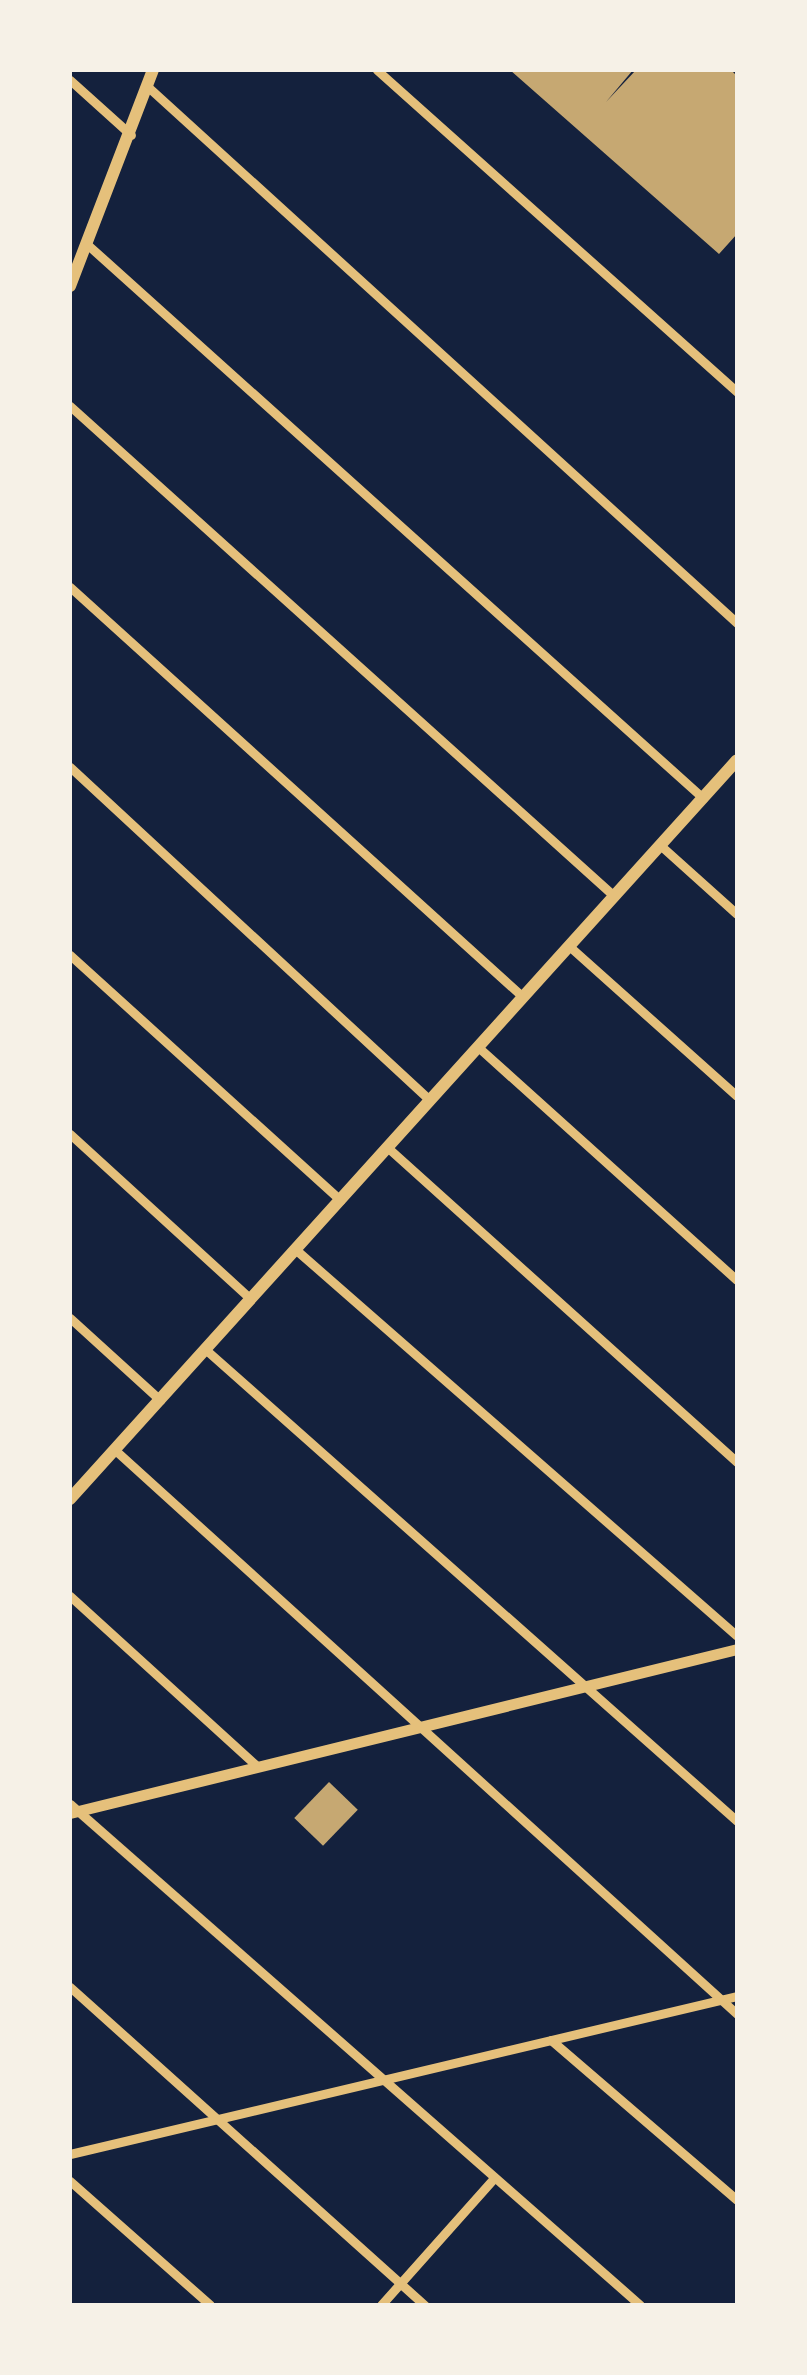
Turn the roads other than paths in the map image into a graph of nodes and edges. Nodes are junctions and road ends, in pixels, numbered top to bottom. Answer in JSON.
{"nodes":[{"id":1,"x":153,"y":70,"type":"edge"},
{"id":2,"x":377,"y":70,"type":"edge"},
{"id":3,"x":70,"y":80,"type":"edge"},
{"id":4,"x":147,"y":86,"type":"junction"},
{"id":5,"x":131,"y":135,"type":"junction"},
{"id":6,"x":89,"y":246,"type":"junction"},
{"id":7,"x":70,"y":286,"type":"edge"},
{"id":8,"x":737,"y":392,"type":"edge"},
{"id":9,"x":70,"y":406,"type":"edge"},
{"id":10,"x":70,"y":586,"type":"edge"},
{"id":11,"x":737,"y":623,"type":"edge"},
{"id":12,"x":737,"y":760,"type":"edge"},
{"id":13,"x":70,"y":767,"type":"edge"},
{"id":14,"x":703,"y":798,"type":"junction"},
{"id":15,"x":660,"y":844,"type":"junction"},
{"id":16,"x":614,"y":896,"type":"junction"},
{"id":17,"x":737,"y":914,"type":"edge"},
{"id":18,"x":569,"y":946,"type":"junction"},
{"id":19,"x":70,"y":954,"type":"edge"},
{"id":20,"x":523,"y":997,"type":"junction"},
{"id":21,"x":478,"y":1047,"type":"junction"},
{"id":22,"x":737,"y":1096,"type":"edge"},
{"id":23,"x":430,"y":1100,"type":"junction"},
{"id":24,"x":70,"y":1134,"type":"edge"},
{"id":25,"x":387,"y":1148,"type":"junction"},
{"id":26,"x":340,"y":1200,"type":"junction"},
{"id":27,"x":296,"y":1249,"type":"junction"},
{"id":28,"x":737,"y":1280,"type":"edge"},
{"id":29,"x":250,"y":1299,"type":"junction"},
{"id":30,"x":70,"y":1318,"type":"edge"},
{"id":31,"x":205,"y":1349,"type":"junction"},
{"id":32,"x":160,"y":1400,"type":"junction"},
{"id":33,"x":115,"y":1450,"type":"junction"},
{"id":34,"x":737,"y":1462,"type":"edge"},
{"id":35,"x":70,"y":1499,"type":"edge"},
{"id":36,"x":70,"y":1596,"type":"edge"},
{"id":37,"x":737,"y":1636,"type":"edge"},
{"id":38,"x":737,"y":1649,"type":"edge"},
{"id":39,"x":578,"y":1682,"type":"junction"},
{"id":40,"x":418,"y":1728,"type":"junction"},
{"id":41,"x":258,"y":1767,"type":"junction"},
{"id":42,"x":73,"y":1809,"type":"edge"},
{"id":43,"x":737,"y":1821,"type":"edge"},
{"id":44,"x":70,"y":1988,"type":"edge"},
{"id":45,"x":737,"y":1996,"type":"edge"},
{"id":46,"x":721,"y":2000,"type":"junction"},
{"id":47,"x":737,"y":2014,"type":"edge"},
{"id":48,"x":551,"y":2040,"type":"junction"},
{"id":49,"x":380,"y":2078,"type":"junction"},
{"id":50,"x":215,"y":2116,"type":"junction"},
{"id":51,"x":70,"y":2154,"type":"edge"},
{"id":52,"x":494,"y":2178,"type":"junction"},
{"id":53,"x":70,"y":2180,"type":"edge"},
{"id":54,"x":737,"y":2200,"type":"edge"},
{"id":55,"x":401,"y":2283,"type":"junction"},
{"id":56,"x":210,"y":2305,"type":"edge"},
{"id":57,"x":381,"y":2305,"type":"edge"},
{"id":58,"x":426,"y":2305,"type":"edge"},
{"id":59,"x":640,"y":2305,"type":"edge"}],
"edges":[{"from":1,"to":4,"type":"main road"},
{"from":2,"to":8,"type":"street"},
{"from":3,"to":5,"type":"street"},
{"from":4,"to":5,"type":"main road"},
{"from":4,"to":11,"type":"street"},
{"from":5,"to":6,"type":"main road"},
{"from":6,"to":7,"type":"main road"},
{"from":6,"to":14,"type":"street"},
{"from":9,"to":16,"type":"street"},
{"from":10,"to":20,"type":"street"},
{"from":12,"to":14,"type":"main road"},
{"from":13,"to":23,"type":"street"},
{"from":14,"to":15,"type":"main road"},
{"from":15,"to":16,"type":"main road"},
{"from":15,"to":17,"type":"street"},
{"from":16,"to":18,"type":"main road"},
{"from":18,"to":20,"type":"main road"},
{"from":18,"to":22,"type":"street"},
{"from":19,"to":26,"type":"street"},
{"from":20,"to":21,"type":"main road"},
{"from":21,"to":23,"type":"main road"},
{"from":21,"to":28,"type":"street"},
{"from":23,"to":25,"type":"main road"},
{"from":24,"to":29,"type":"street"},
{"from":25,"to":26,"type":"main road"},
{"from":25,"to":34,"type":"street"},
{"from":26,"to":27,"type":"main road"},
{"from":27,"to":29,"type":"main road"},
{"from":27,"to":37,"type":"street"},
{"from":29,"to":31,"type":"main road"},
{"from":30,"to":32,"type":"street"},
{"from":31,"to":32,"type":"main road"},
{"from":31,"to":39,"type":"street"},
{"from":32,"to":33,"type":"main road"},
{"from":33,"to":35,"type":"main road"},
{"from":33,"to":40,"type":"street"},
{"from":36,"to":41,"type":"street"},
{"from":38,"to":39,"type":"street"},
{"from":39,"to":40,"type":"street"},
{"from":39,"to":43,"type":"street"},
{"from":40,"to":41,"type":"street"},
{"from":40,"to":46,"type":"street"},
{"from":41,"to":42,"type":"street"},
{"from":42,"to":49,"type":"street"},
{"from":44,"to":50,"type":"street"},
{"from":45,"to":46,"type":"street"},
{"from":46,"to":47,"type":"street"},
{"from":46,"to":48,"type":"street"},
{"from":48,"to":49,"type":"street"},
{"from":48,"to":54,"type":"street"},
{"from":49,"to":50,"type":"street"},
{"from":49,"to":52,"type":"street"},
{"from":50,"to":51,"type":"street"},
{"from":50,"to":55,"type":"street"},
{"from":52,"to":55,"type":"street"},
{"from":52,"to":59,"type":"street"},
{"from":53,"to":56,"type":"street"},
{"from":55,"to":57,"type":"street"},
{"from":55,"to":58,"type":"street"}]}
